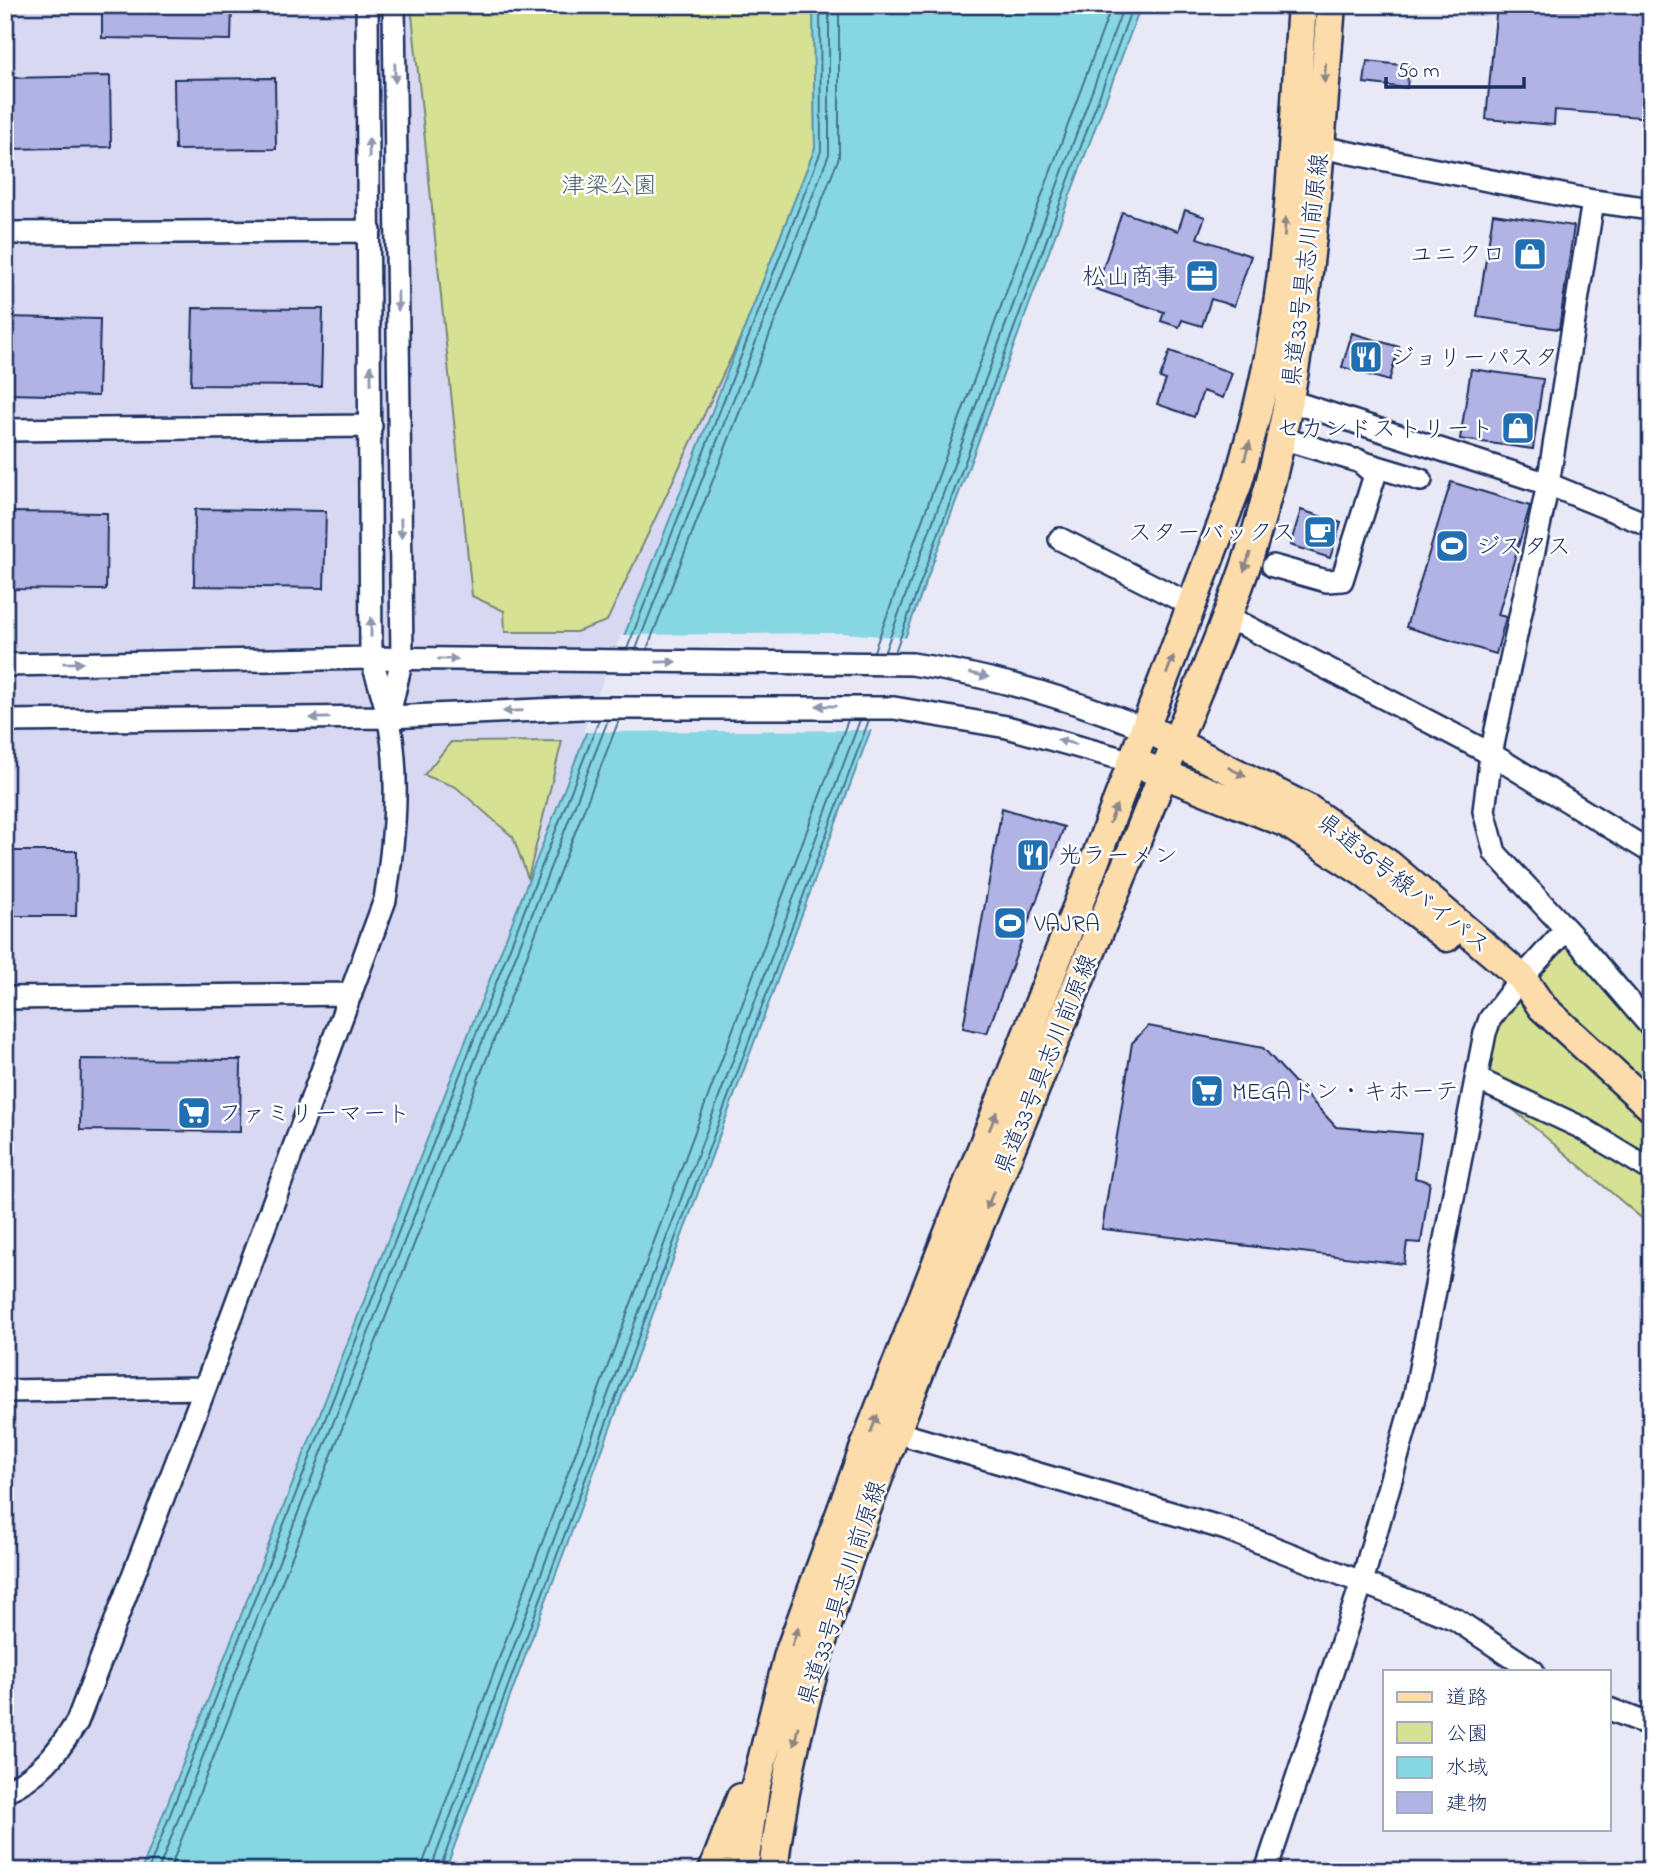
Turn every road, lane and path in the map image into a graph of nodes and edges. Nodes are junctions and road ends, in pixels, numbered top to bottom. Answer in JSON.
{"nodes":[{"id":1,"x":367,"y":5,"type":"edge"},
{"id":2,"x":394,"y":5,"type":"edge"},
{"id":3,"x":1302,"y":5,"type":"edge"},
{"id":4,"x":1331,"y":5,"type":"edge"},
{"id":5,"x":1320,"y":146,"type":"junction"},
{"id":6,"x":1593,"y":201,"type":"junction"},
{"id":7,"x":1651,"y":209,"type":"edge"},
{"id":8,"x":370,"y":231,"type":"junction"},
{"id":9,"x":5,"y":233,"type":"edge"},
{"id":10,"x":1290,"y":401,"type":"junction"},
{"id":11,"x":371,"y":426,"type":"junction"},
{"id":12,"x":5,"y":430,"type":"edge"},
{"id":13,"x":1281,"y":438,"type":"junction"},
{"id":14,"x":1358,"y":460,"type":"junction"},
{"id":15,"x":1421,"y":480,"type":"dead end"},
{"id":16,"x":1548,"y":484,"type":"junction"},
{"id":17,"x":1651,"y":526,"type":"edge"},
{"id":18,"x":1060,"y":539,"type":"dead end"},
{"id":19,"x":1273,"y":566,"type":"dead end"},
{"id":20,"x":1193,"y":606,"type":"junction"},
{"id":21,"x":1226,"y":620,"type":"junction"},
{"id":22,"x":371,"y":658,"type":"junction"},
{"id":23,"x":402,"y":658,"type":"junction"},
{"id":24,"x":5,"y":665,"type":"edge"},
{"id":25,"x":389,"y":717,"type":"junction"},
{"id":26,"x":5,"y":721,"type":"edge"},
{"id":27,"x":1146,"y":729,"type":"junction"},
{"id":28,"x":1176,"y":742,"type":"junction"},
{"id":29,"x":1491,"y":754,"type":"junction"},
{"id":30,"x":1133,"y":762,"type":"junction"},
{"id":31,"x":1163,"y":773,"type":"junction"},
{"id":32,"x":1651,"y":852,"type":"edge"},
{"id":33,"x":1566,"y":929,"type":"junction"},
{"id":34,"x":1524,"y":993,"type":"junction"},
{"id":35,"x":351,"y":994,"type":"junction"},
{"id":36,"x":5,"y":998,"type":"edge"},
{"id":37,"x":1651,"y":1027,"type":"edge"},
{"id":38,"x":1476,"y":1079,"type":"junction"},
{"id":39,"x":1651,"y":1107,"type":"edge"},
{"id":40,"x":1651,"y":1170,"type":"edge"},
{"id":41,"x":205,"y":1388,"type":"junction"},
{"id":42,"x":5,"y":1391,"type":"edge"},
{"id":43,"x":895,"y":1432,"type":"junction"},
{"id":44,"x":1362,"y":1582,"type":"junction"},
{"id":45,"x":1532,"y":1670,"type":"edge"},
{"id":46,"x":1610,"y":1709,"type":"edge"},
{"id":47,"x":770,"y":1720,"type":"junction"},
{"id":48,"x":1651,"y":1725,"type":"edge"},
{"id":49,"x":5,"y":1791,"type":"edge"},
{"id":50,"x":713,"y":1871,"type":"edge"},
{"id":51,"x":743,"y":1871,"type":"edge"},
{"id":52,"x":773,"y":1871,"type":"edge"},
{"id":53,"x":1266,"y":1871,"type":"edge"}],
"edges":[{"from":8,"to":1,"type":"street","one_way":true},
{"from":2,"to":23,"type":"street","one_way":true},
{"from":20,"to":3,"type":"main road","name":"県道33号具志川前原線","one_way":true},
{"from":4,"to":5,"type":"main road","name":"県道33号具志川前原線","one_way":true},
{"from":5,"to":6,"type":"street"},
{"from":5,"to":10,"type":"main road","name":"県道33号具志川前原線"},
{"from":6,"to":7,"type":"street"},
{"from":6,"to":16,"type":"street"},
{"from":8,"to":9,"type":"street"},
{"from":11,"to":8,"type":"street","one_way":true},
{"from":10,"to":13,"type":"main road","name":"県道33号具志川前原線"},
{"from":10,"to":16,"type":"street"},
{"from":11,"to":12,"type":"street"},
{"from":22,"to":11,"type":"street","one_way":true},
{"from":13,"to":14,"type":"street"},
{"from":13,"to":21,"type":"main road","name":"県道33号具志川前原線","one_way":true},
{"from":14,"to":15,"type":"street"},
{"from":14,"to":19,"type":"street"},
{"from":16,"to":17,"type":"street"},
{"from":16,"to":29,"type":"street"},
{"from":18,"to":20,"type":"street"},
{"from":27,"to":20,"type":"main road","name":"県道33号具志川前原線","one_way":true},
{"from":21,"to":28,"type":"main road","name":"県道33号具志川前原線"},
{"from":21,"to":29,"type":"street"},
{"from":22,"to":23,"type":"street"},
{"from":24,"to":22,"type":"street","one_way":true},
{"from":22,"to":25,"type":"street"},
{"from":23,"to":25,"type":"street"},
{"from":23,"to":27,"type":"street","one_way":true},
{"from":25,"to":26,"type":"street","one_way":true},
{"from":30,"to":25,"type":"street","one_way":true},
{"from":25,"to":35,"type":"street"},
{"from":27,"to":28,"type":"main road","name":"県道36号線バイパス"},
{"from":27,"to":30,"type":"main road","name":"県道33号具志川前原線"},
{"from":28,"to":31,"type":"main road","name":"県道33号具志川前原線"},
{"from":28,"to":34,"type":"main road","name":"県道36号線バイパス","one_way":true},
{"from":29,"to":32,"type":"street"},
{"from":29,"to":33,"type":"street"},
{"from":30,"to":31,"type":"main road","name":"県道36号線バイパス"},
{"from":47,"to":30,"type":"main road","name":"県道33号具志川前原線","one_way":true},
{"from":31,"to":34,"type":"main road","name":"県道36号線バイパス"},
{"from":31,"to":43,"type":"main road","name":"県道33号具志川前原線","one_way":true},
{"from":33,"to":34,"type":"street"},
{"from":33,"to":37,"type":"street"},
{"from":34,"to":38,"type":"street"},
{"from":34,"to":39,"type":"main road","name":"県道36号線バイパス"},
{"from":35,"to":36,"type":"street"},
{"from":35,"to":41,"type":"street"},
{"from":38,"to":40,"type":"street"},
{"from":38,"to":44,"type":"street"},
{"from":41,"to":42,"type":"street"},
{"from":41,"to":49,"type":"street"},
{"from":43,"to":44,"type":"street"},
{"from":43,"to":52,"type":"main road","name":"県道33号具志川前原線","one_way":true},
{"from":44,"to":45,"type":"street"},
{"from":44,"to":53,"type":"street"},
{"from":46,"to":48,"type":"street"},
{"from":47,"to":50,"type":"main road"},
{"from":47,"to":51,"type":"main road","name":"県道33号具志川前原線"}]}
